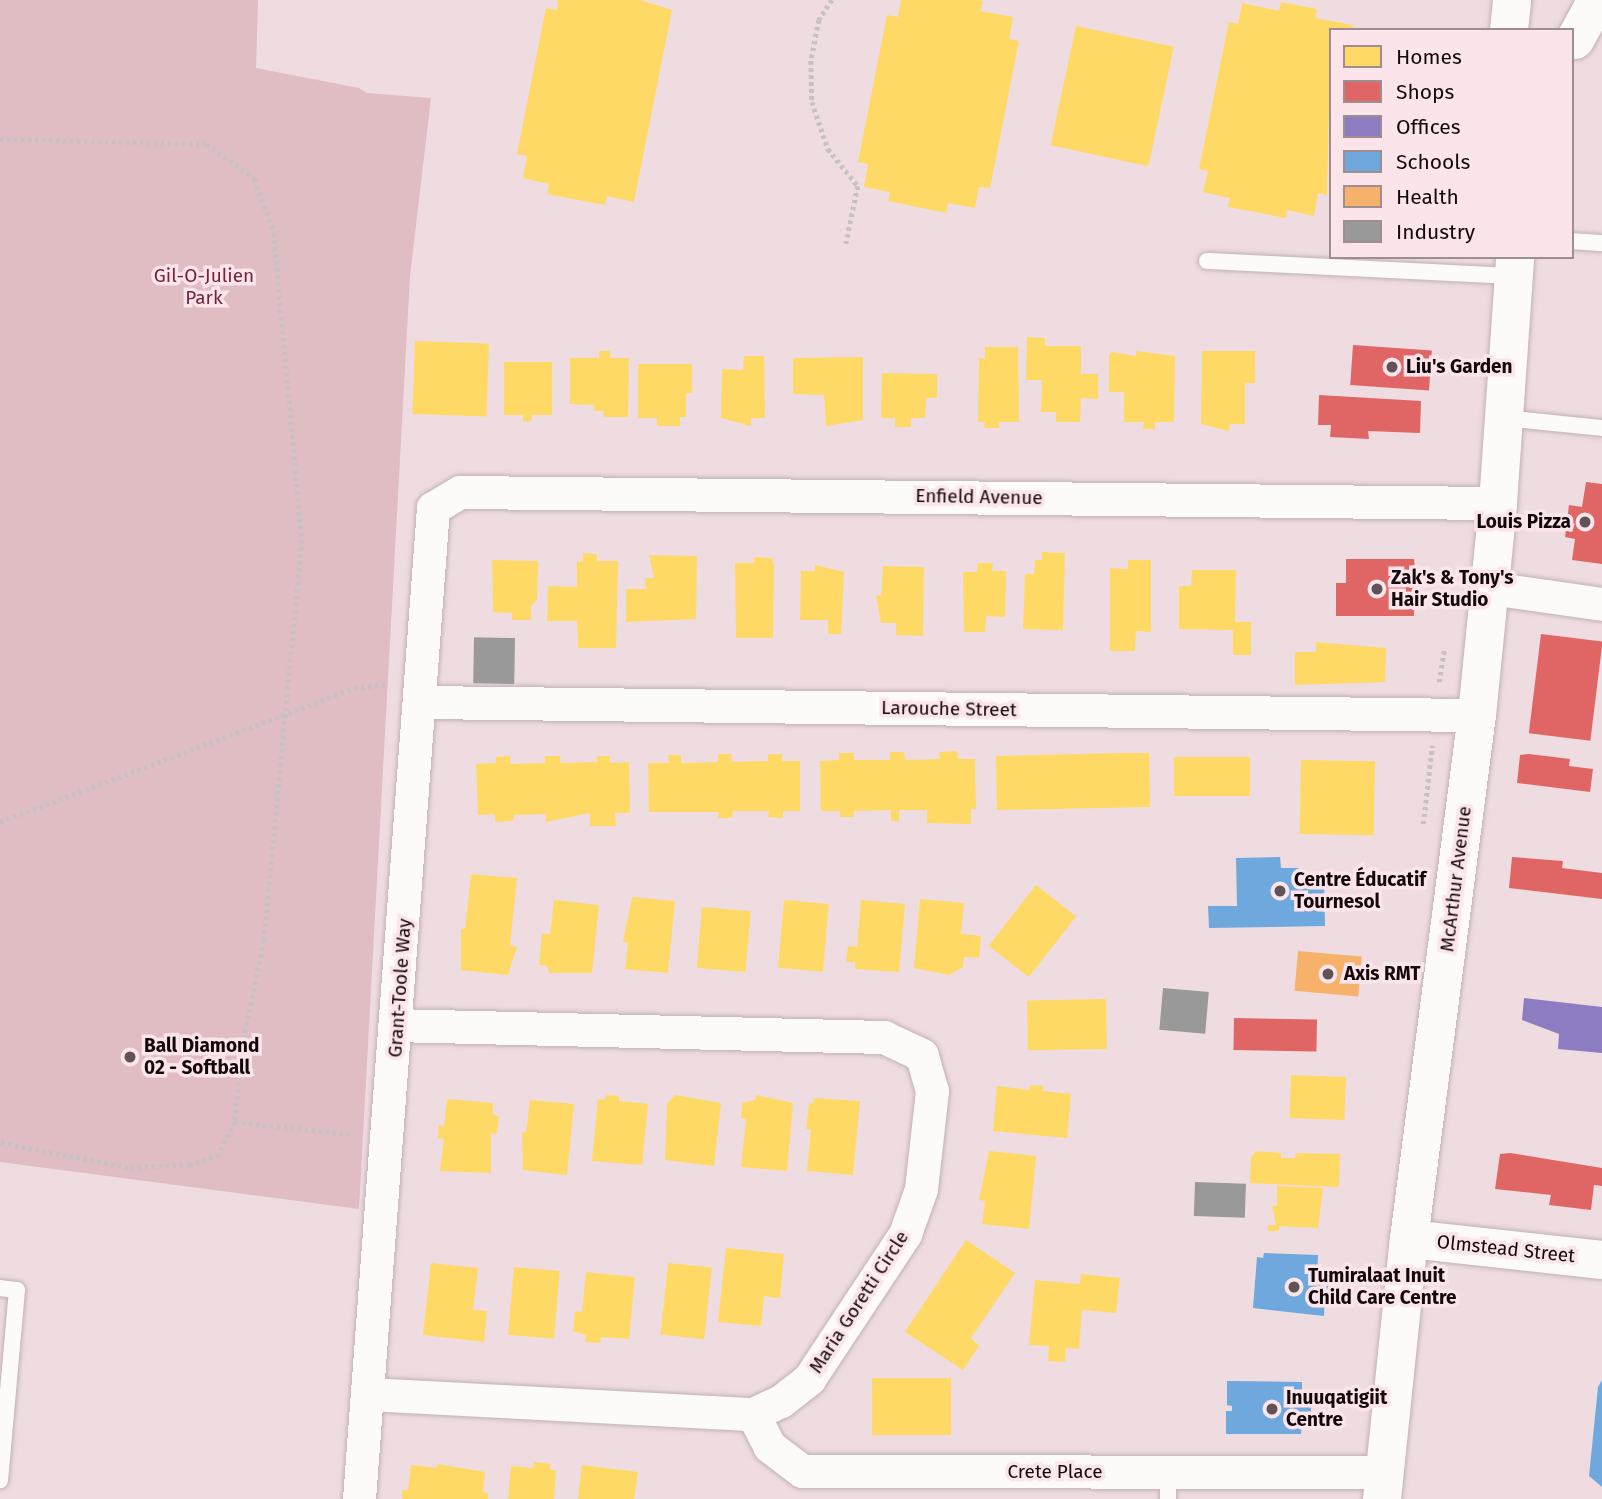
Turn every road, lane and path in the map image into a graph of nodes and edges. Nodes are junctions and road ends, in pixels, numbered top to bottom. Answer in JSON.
{"nodes":[{"id":1,"x":832,"y":0,"type":"edge"},
{"id":2,"x":1512,"y":0,"type":"edge"},
{"id":3,"x":1578,"y":0,"type":"edge"},
{"id":4,"x":1597,"y":0,"type":"edge"},
{"id":5,"x":1509,"y":28,"type":"edge"},
{"id":6,"x":1574,"y":49,"type":"edge"},
{"id":7,"x":0,"y":139,"type":"edge"},
{"id":8,"x":1574,"y":241,"type":"edge"},
{"id":9,"x":1602,"y":243,"type":"edge"},
{"id":10,"x":846,"y":244,"type":"dead end"},
{"id":11,"x":1207,"y":261,"type":"dead end"},
{"id":12,"x":1515,"y":266,"type":"edge"},
{"id":13,"x":1505,"y":418,"type":"junction"},
{"id":14,"x":1602,"y":428,"type":"edge"},
{"id":15,"x":460,"y":492,"type":"joint"},
{"id":16,"x":1498,"y":503,"type":"junction"},
{"id":17,"x":1489,"y":588,"type":"junction"},
{"id":18,"x":1602,"y":604,"type":"edge"},
{"id":19,"x":422,"y":690,"type":"junction"},
{"id":20,"x":288,"y":713,"type":"junction"},
{"id":21,"x":1477,"y":715,"type":"junction"},
{"id":22,"x":0,"y":822,"type":"edge"},
{"id":23,"x":397,"y":1025,"type":"junction"},
{"id":24,"x":235,"y":1122,"type":"junction"},
{"id":25,"x":388,"y":1137,"type":"junction"},
{"id":26,"x":0,"y":1143,"type":"edge"},
{"id":27,"x":1409,"y":1239,"type":"junction"},
{"id":28,"x":1602,"y":1260,"type":"edge"},
{"id":29,"x":0,"y":1287,"type":"edge"},
{"id":30,"x":368,"y":1394,"type":"junction"},
{"id":31,"x":753,"y":1414,"type":"junction"},
{"id":32,"x":0,"y":1480,"type":"edge"},
{"id":33,"x":1168,"y":1486,"type":"edge"},
{"id":34,"x":1383,"y":1486,"type":"edge"},
{"id":35,"x":359,"y":1499,"type":"edge"}],
"edges":[{"from":1,"to":10,"type":"path"},
{"from":2,"to":5,"type":"main road"},
{"from":3,"to":6,"type":"main road"},
{"from":4,"to":6,"type":"main road"},
{"from":7,"to":20,"type":"path"},
{"from":8,"to":9,"type":"lane"},
{"from":11,"to":12,"type":"lane"},
{"from":12,"to":13,"type":"main road","name":"McArthur Avenue"},
{"from":13,"to":14,"type":"lane"},
{"from":13,"to":16,"type":"main road","name":"McArthur Avenue"},
{"from":15,"to":16,"type":"street","name":"Enfield Avenue"},
{"from":15,"to":19,"type":"street","name":"Grant-Toole Way"},
{"from":16,"to":17,"type":"main road","name":"McArthur Avenue"},
{"from":17,"to":18,"type":"street"},
{"from":17,"to":21,"type":"main road","name":"McArthur Avenue"},
{"from":19,"to":20,"type":"path"},
{"from":19,"to":21,"type":"street","name":"Larouche Street"},
{"from":19,"to":23,"type":"street","name":"Grant-Toole Way"},
{"from":20,"to":22,"type":"path"},
{"from":20,"to":24,"type":"path"},
{"from":21,"to":27,"type":"main road","name":"McArthur Avenue"},
{"from":23,"to":25,"type":"street","name":"Grant-Toole Way"},
{"from":23,"to":31,"type":"street","name":"Maria Goretti Circle"},
{"from":24,"to":25,"type":"path"},
{"from":24,"to":26,"type":"path"},
{"from":25,"to":30,"type":"street","name":"Grant-Toole Way"},
{"from":27,"to":28,"type":"main road","name":"Olmstead Street"},
{"from":27,"to":34,"type":"main road","name":"McArthur Avenue"},
{"from":29,"to":32,"type":"lane"},
{"from":30,"to":31,"type":"street","name":"Maria Goretti Circle"},
{"from":30,"to":35,"type":"street","name":"Grant-Toole Way"},
{"from":31,"to":33,"type":"street","name":"Crete Place"},
{"from":33,"to":34,"type":"street","name":"Crete Place"}]}
